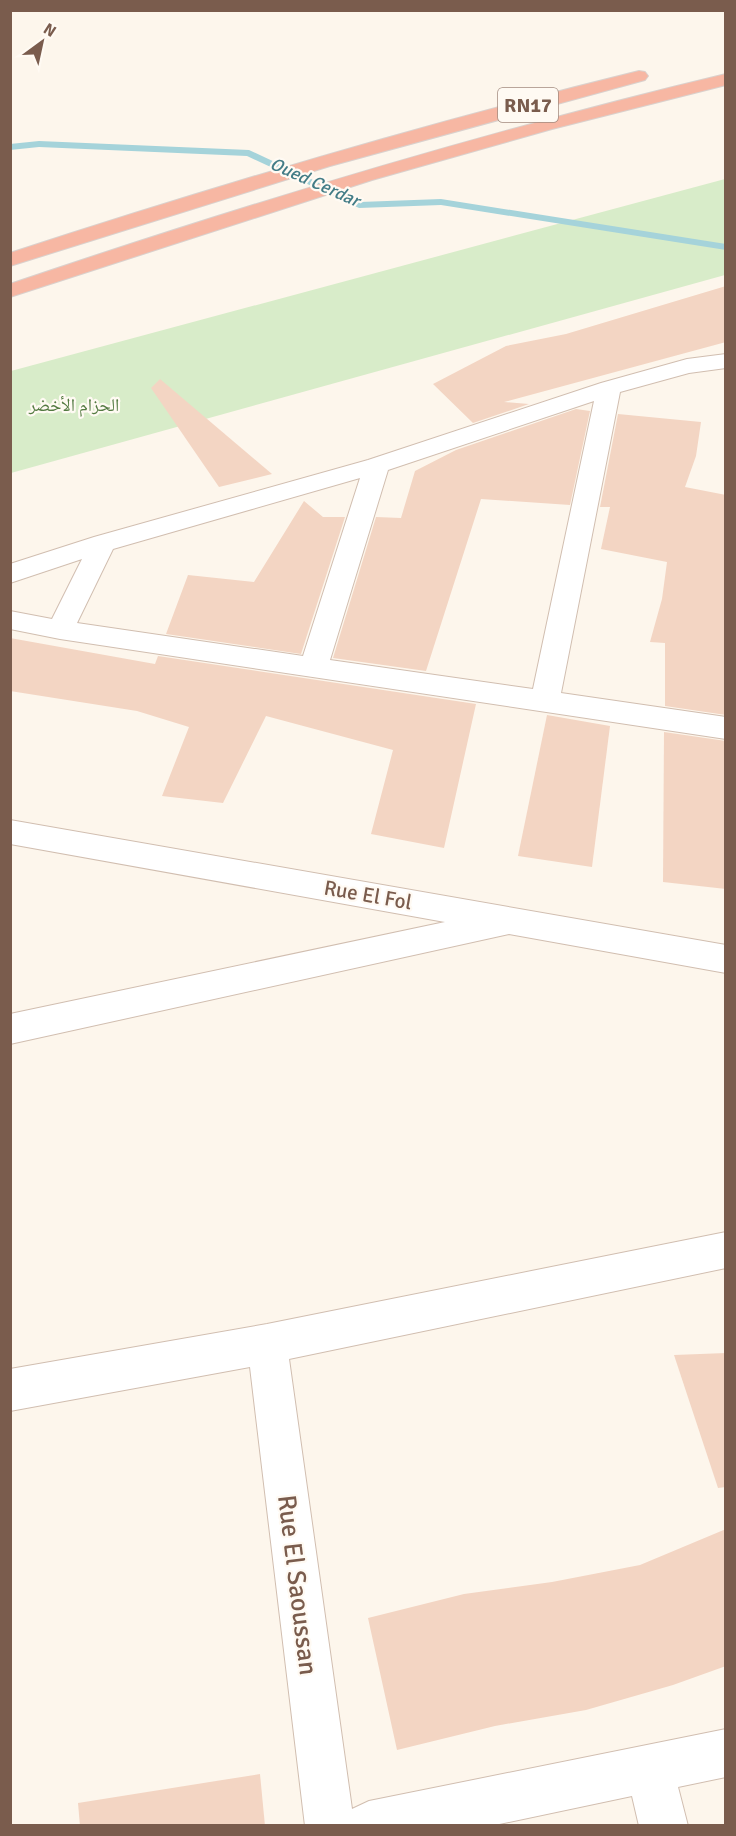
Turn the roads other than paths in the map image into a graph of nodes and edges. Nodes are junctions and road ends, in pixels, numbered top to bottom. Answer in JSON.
{"nodes":[{"id":1,"x":654,"y":73,"type":"dead end"},
{"id":2,"x":726,"y":79,"type":"edge"},
{"id":3,"x":10,"y":260,"type":"edge"},
{"id":4,"x":10,"y":291,"type":"edge"},
{"id":5,"x":726,"y":361,"type":"edge"},
{"id":6,"x":609,"y":388,"type":"junction"},
{"id":7,"x":377,"y":465,"type":"junction"},
{"id":8,"x":103,"y":543,"type":"junction"},
{"id":9,"x":10,"y":574,"type":"edge"},
{"id":10,"x":10,"y":620,"type":"edge"},
{"id":11,"x":60,"y":630,"type":"junction"},
{"id":12,"x":314,"y":666,"type":"junction"},
{"id":13,"x":545,"y":701,"type":"junction"},
{"id":14,"x":726,"y":728,"type":"edge"},
{"id":15,"x":10,"y":832,"type":"edge"},
{"id":16,"x":516,"y":921,"type":"junction"},
{"id":17,"x":726,"y":959,"type":"edge"},
{"id":18,"x":10,"y":1029,"type":"edge"},
{"id":19,"x":726,"y":1250,"type":"edge"},
{"id":20,"x":267,"y":1344,"type":"junction"},
{"id":21,"x":10,"y":1390,"type":"edge"},
{"id":22,"x":726,"y":1753,"type":"edge"},
{"id":23,"x":649,"y":1767,"type":"junction"},
{"id":24,"x":330,"y":1826,"type":"edge"},
{"id":25,"x":369,"y":1826,"type":"edge"},
{"id":26,"x":664,"y":1826,"type":"edge"}],
"edges":[{"from":1,"to":3,"type":"highway","number":"RN17"},
{"from":2,"to":4,"type":"highway","number":"RN17"},
{"from":5,"to":6,"type":"street"},
{"from":6,"to":7,"type":"street"},
{"from":6,"to":13,"type":"street"},
{"from":7,"to":8,"type":"street"},
{"from":7,"to":12,"type":"street"},
{"from":8,"to":9,"type":"street"},
{"from":8,"to":11,"type":"street"},
{"from":10,"to":11,"type":"street"},
{"from":11,"to":12,"type":"street"},
{"from":12,"to":13,"type":"street"},
{"from":13,"to":14,"type":"street"},
{"from":15,"to":16,"type":"street","name":"Rue El Fol"},
{"from":16,"to":17,"type":"street","name":"Rue El Fol"},
{"from":16,"to":18,"type":"street"},
{"from":19,"to":20,"type":"street"},
{"from":20,"to":21,"type":"street"},
{"from":20,"to":24,"type":"street","name":"Rue El Saoussan"},
{"from":22,"to":23,"type":"street"},
{"from":23,"to":25,"type":"street"},
{"from":23,"to":26,"type":"street"}]}
